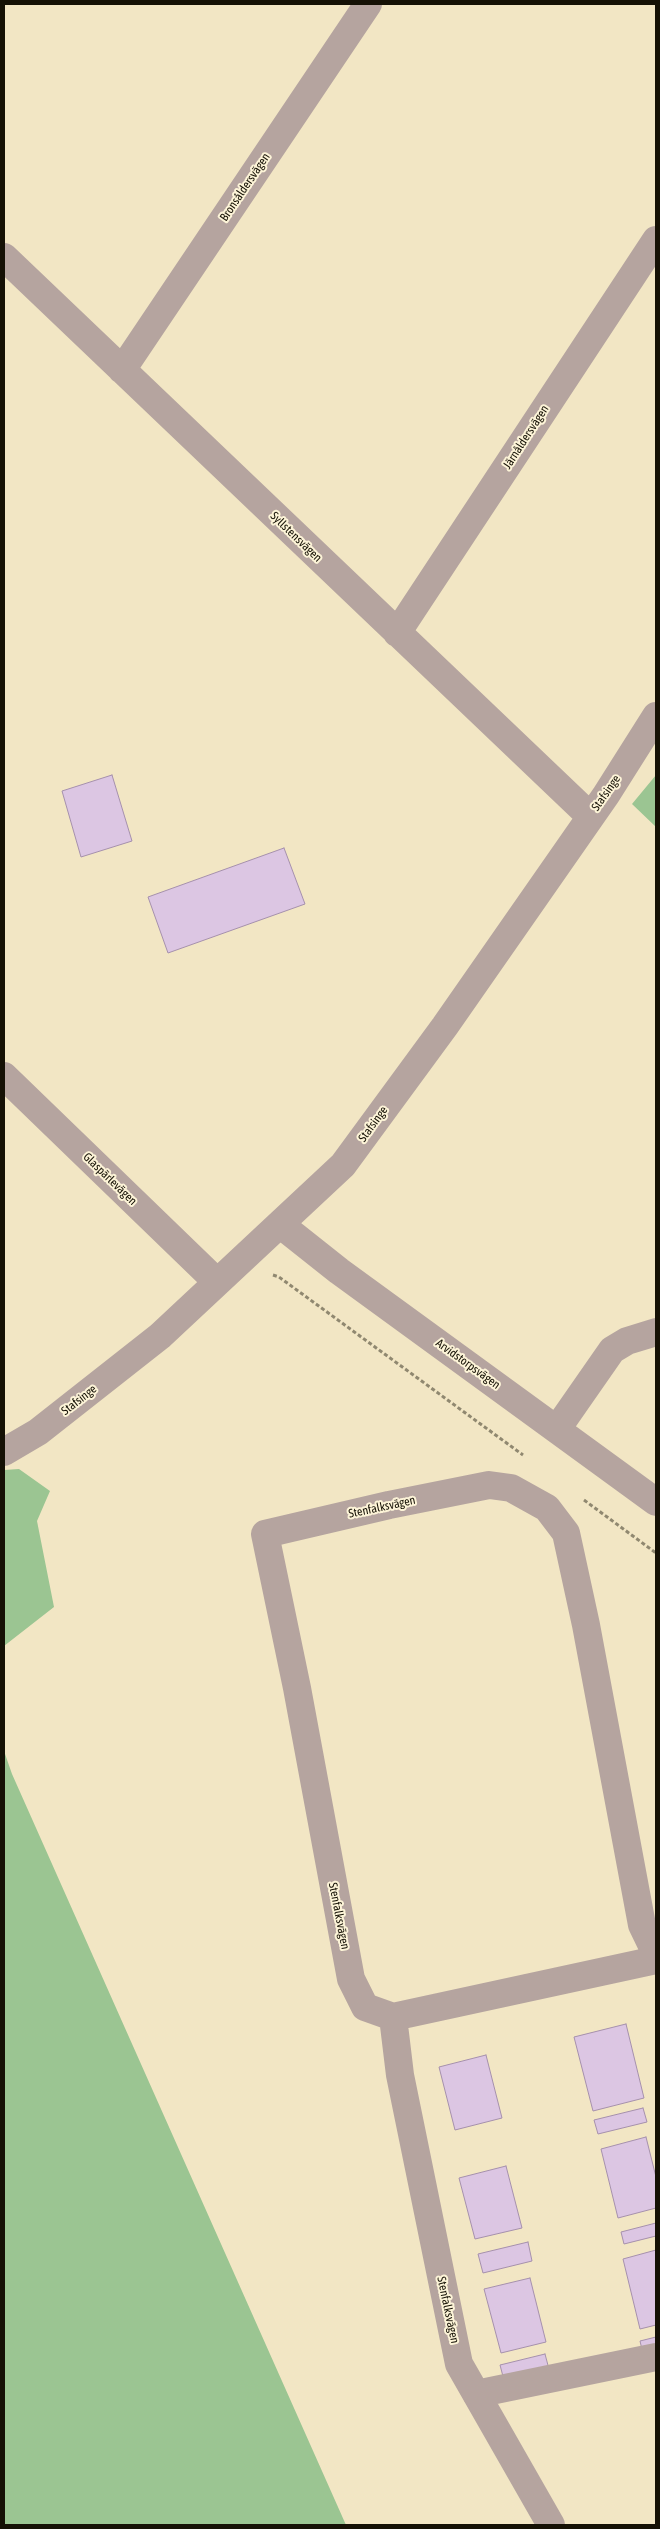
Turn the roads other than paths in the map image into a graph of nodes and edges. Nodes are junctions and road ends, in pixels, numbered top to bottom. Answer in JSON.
{"nodes":[{"id":1,"x":368,"y":4,"type":"edge"},
{"id":2,"x":656,"y":240,"type":"edge"},
{"id":3,"x":4,"y":257,"type":"edge"},
{"id":4,"x":122,"y":370,"type":"junction"},
{"id":5,"x":397,"y":633,"type":"junction"},
{"id":6,"x":656,"y":716,"type":"edge"},
{"id":7,"x":590,"y":816,"type":"junction"},
{"id":8,"x":4,"y":1076,"type":"edge"},
{"id":9,"x":281,"y":1225,"type":"junction"},
{"id":10,"x":217,"y":1282,"type":"junction"},
{"id":11,"x":656,"y":1332,"type":"edge"},
{"id":12,"x":557,"y":1429,"type":"junction"},
{"id":13,"x":4,"y":1452,"type":"edge"},
{"id":14,"x":656,"y":1502,"type":"edge"},
{"id":15,"x":656,"y":1954,"type":"edge"},
{"id":16,"x":656,"y":1960,"type":"edge"},
{"id":17,"x":393,"y":2016,"type":"junction"},
{"id":18,"x":656,"y":2357,"type":"edge"},
{"id":19,"x":476,"y":2394,"type":"junction"},
{"id":20,"x":551,"y":2525,"type":"edge"}],
"edges":[{"from":1,"to":4,"type":"street","name":"Bronsåldersvägen"},
{"from":2,"to":5,"type":"street","name":"Järnåldersvägen"},
{"from":3,"to":4,"type":"street","name":"Syllstensvägen"},
{"from":4,"to":5,"type":"street","name":"Syllstensvägen"},
{"from":5,"to":7,"type":"street","name":"Syllstensvägen"},
{"from":6,"to":7,"type":"street","name":"Stafsinge"},
{"from":7,"to":9,"type":"street","name":"Stafsinge"},
{"from":8,"to":10,"type":"street","name":"Glaspärlevägen"},
{"from":9,"to":10,"type":"street","name":"Stafsinge"},
{"from":9,"to":12,"type":"street","name":"Arvidstorpsvägen"},
{"from":10,"to":13,"type":"street","name":"Stafsinge"},
{"from":11,"to":12,"type":"street"},
{"from":12,"to":14,"type":"street","name":"Arvidstorpsvägen"},
{"from":15,"to":17,"type":"street","name":"Stenfalksvägen"},
{"from":16,"to":17,"type":"street","name":"Stenfalksvägen"},
{"from":17,"to":19,"type":"street","name":"Stenfalksvägen"},
{"from":18,"to":19,"type":"street"},
{"from":19,"to":20,"type":"street","name":"Stenfalksvägen"}]}
